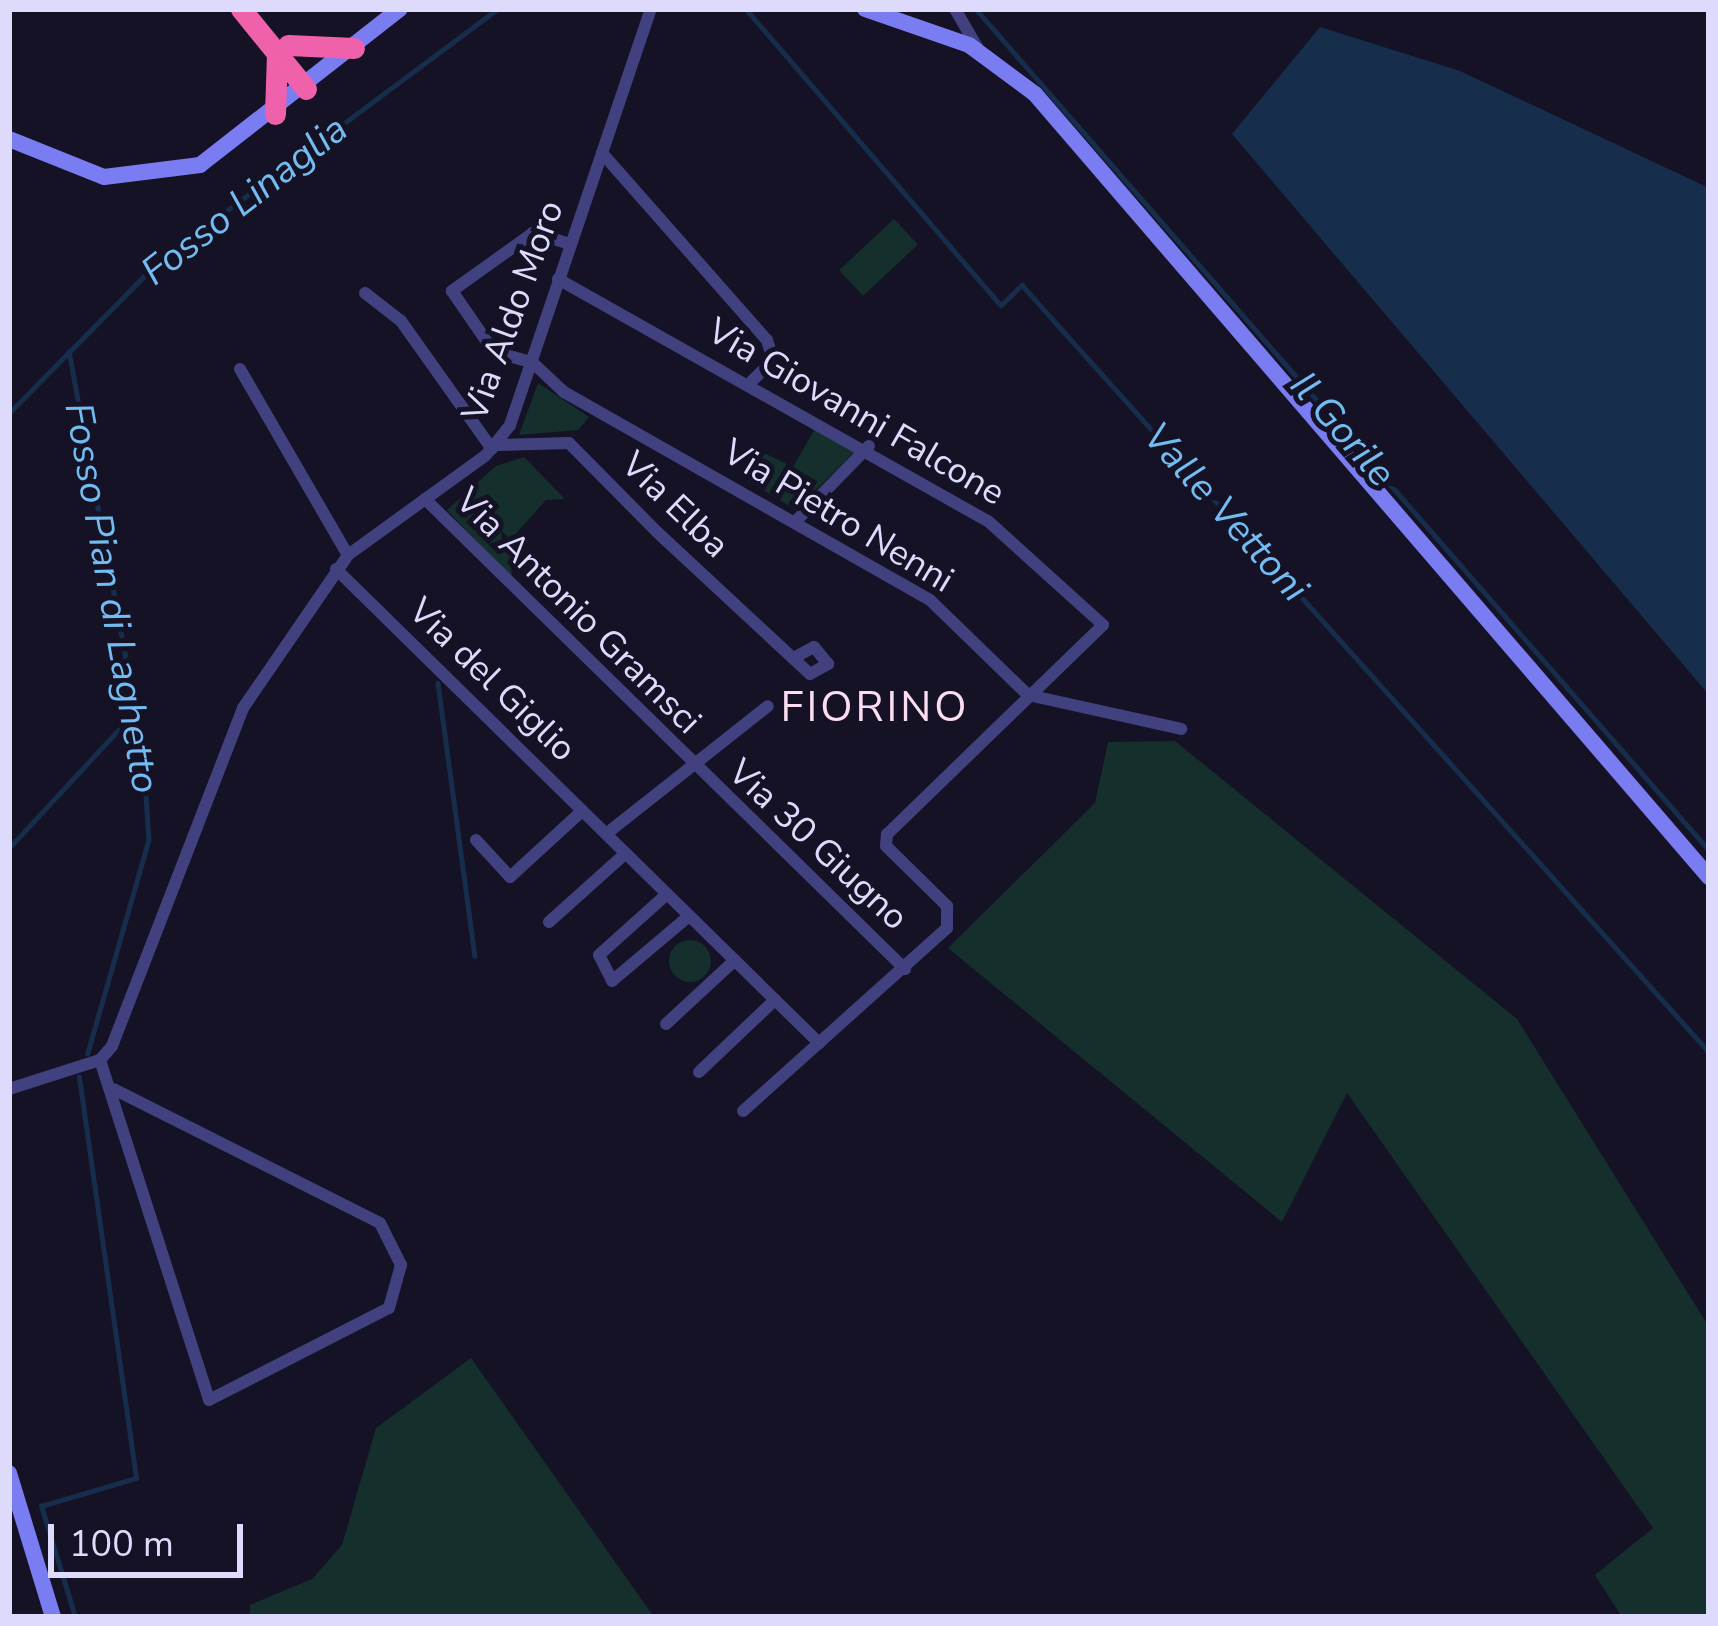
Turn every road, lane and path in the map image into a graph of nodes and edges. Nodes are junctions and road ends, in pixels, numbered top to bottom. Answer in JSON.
{"nodes":[{"id":1,"x":241,"y":9,"type":"edge"},
{"id":2,"x":257,"y":9,"type":"edge"},
{"id":3,"x":400,"y":9,"type":"edge"},
{"id":4,"x":651,"y":9,"type":"edge"},
{"id":5,"x":865,"y":9,"type":"edge"},
{"id":6,"x":956,"y":9,"type":"edge"},
{"id":7,"x":915,"y":16,"type":"edge"},
{"id":8,"x":354,"y":48,"type":"junction"},
{"id":9,"x":282,"y":49,"type":"junction"},
{"id":10,"x":980,"y":52,"type":"junction"},
{"id":11,"x":311,"y":84,"type":"junction"},
{"id":12,"x":275,"y":114,"type":"junction"},
{"id":13,"x":9,"y":140,"type":"edge"},
{"id":14,"x":602,"y":153,"type":"junction"},
{"id":15,"x":571,"y":244,"type":"junction"},
{"id":16,"x":558,"y":279,"type":"junction"},
{"id":17,"x":365,"y":293,"type":"dead end"},
{"id":18,"x":532,"y":362,"type":"junction"},
{"id":19,"x":240,"y":369,"type":"dead end"},
{"id":20,"x":752,"y":381,"type":"junction"},
{"id":21,"x":869,"y":446,"type":"junction"},
{"id":22,"x":495,"y":447,"type":"junction"},
{"id":23,"x":425,"y":499,"type":"junction"},
{"id":24,"x":795,"y":522,"type":"junction"},
{"id":25,"x":348,"y":555,"type":"junction"},
{"id":26,"x":336,"y":569,"type":"junction"},
{"id":27,"x":793,"y":658,"type":"dead end"},
{"id":28,"x":1028,"y":695,"type":"junction"},
{"id":29,"x":768,"y":706,"type":"dead end"},
{"id":30,"x":1181,"y":729,"type":"dead end"},
{"id":31,"x":689,"y":766,"type":"junction"},
{"id":32,"x":582,"y":811,"type":"junction"},
{"id":33,"x":606,"y":834,"type":"junction"},
{"id":34,"x":476,"y":839,"type":"dead end"},
{"id":35,"x":626,"y":853,"type":"junction"},
{"id":36,"x":1709,"y":877,"type":"edge"},
{"id":37,"x":667,"y":895,"type":"junction"},
{"id":38,"x":689,"y":916,"type":"junction"},
{"id":39,"x":549,"y":922,"type":"dead end"},
{"id":40,"x":735,"y":960,"type":"junction"},
{"id":41,"x":905,"y":969,"type":"junction"},
{"id":42,"x":775,"y":1000,"type":"junction"},
{"id":43,"x":666,"y":1024,"type":"dead end"},
{"id":44,"x":819,"y":1043,"type":"junction"},
{"id":45,"x":100,"y":1060,"type":"junction"},
{"id":46,"x":699,"y":1072,"type":"dead end"},
{"id":47,"x":9,"y":1089,"type":"edge"},
{"id":48,"x":115,"y":1090,"type":"junction"},
{"id":49,"x":743,"y":1112,"type":"dead end"},
{"id":50,"x":9,"y":1473,"type":"edge"},
{"id":51,"x":53,"y":1617,"type":"edge"}],
"edges":[{"from":1,"to":9,"type":"highway"},
{"from":2,"to":9,"type":"highway"},
{"from":3,"to":8,"type":"main road"},
{"from":4,"to":14,"type":"street","name":"Via Aldo Moro"},
{"from":5,"to":7,"type":"main road"},
{"from":6,"to":10,"type":"street"},
{"from":7,"to":10,"type":"main road"},
{"from":8,"to":9,"type":"highway"},
{"from":8,"to":11,"type":"main road"},
{"from":9,"to":11,"type":"highway"},
{"from":9,"to":12,"type":"highway"},
{"from":10,"to":36,"type":"main road"},
{"from":11,"to":12,"type":"main road"},
{"from":12,"to":13,"type":"main road"},
{"from":14,"to":15,"type":"street","name":"Via Aldo Moro"},
{"from":14,"to":20,"type":"street"},
{"from":15,"to":16,"type":"street","name":"Via Aldo Moro"},
{"from":15,"to":18,"type":"street","name":"Via Pietro Nenni"},
{"from":16,"to":18,"type":"street","name":"Via Aldo Moro"},
{"from":16,"to":20,"type":"street","name":"Via Giovanni Falcone"},
{"from":17,"to":22,"type":"street"},
{"from":18,"to":22,"type":"street","name":"Via Aldo Moro"},
{"from":18,"to":24,"type":"street","name":"Via Pietro Nenni"},
{"from":19,"to":25,"type":"street"},
{"from":20,"to":21,"type":"street","name":"Via Giovanni Falcone"},
{"from":21,"to":24,"type":"street"},
{"from":21,"to":28,"type":"street","name":"Via Giovanni Falcone"},
{"from":22,"to":23,"type":"street","name":"Via Aldo Moro"},
{"from":22,"to":27,"type":"street","name":"Via Elba"},
{"from":23,"to":25,"type":"street","name":"Via Aldo Moro"},
{"from":23,"to":31,"type":"street","name":"Via Antonio Gramsci"},
{"from":24,"to":28,"type":"street","name":"Via Pietro Nenni"},
{"from":25,"to":26,"type":"street","name":"Via Aldo Moro"},
{"from":26,"to":32,"type":"street","name":"Via del Giglio"},
{"from":26,"to":45,"type":"street","name":"Via Aldo Moro"},
{"from":28,"to":30,"type":"street"},
{"from":28,"to":41,"type":"street"},
{"from":29,"to":31,"type":"street"},
{"from":31,"to":33,"type":"street"},
{"from":31,"to":41,"type":"street","name":"Via 30 Giugno"},
{"from":32,"to":33,"type":"street","name":"Via del Giglio"},
{"from":32,"to":34,"type":"street"},
{"from":33,"to":35,"type":"street","name":"Via del Giglio"},
{"from":35,"to":37,"type":"street","name":"Via del Giglio"},
{"from":35,"to":39,"type":"street"},
{"from":37,"to":38,"type":"street","name":"Via del Giglio"},
{"from":37,"to":38,"type":"street"},
{"from":38,"to":40,"type":"street","name":"Via del Giglio"},
{"from":40,"to":42,"type":"street","name":"Via del Giglio"},
{"from":40,"to":43,"type":"street"},
{"from":41,"to":44,"type":"street"},
{"from":42,"to":44,"type":"street","name":"Via del Giglio"},
{"from":42,"to":46,"type":"street"},
{"from":44,"to":49,"type":"street"},
{"from":45,"to":47,"type":"street"},
{"from":45,"to":48,"type":"street"},
{"from":48,"to":48,"type":"street"},
{"from":50,"to":51,"type":"main road"}]}
